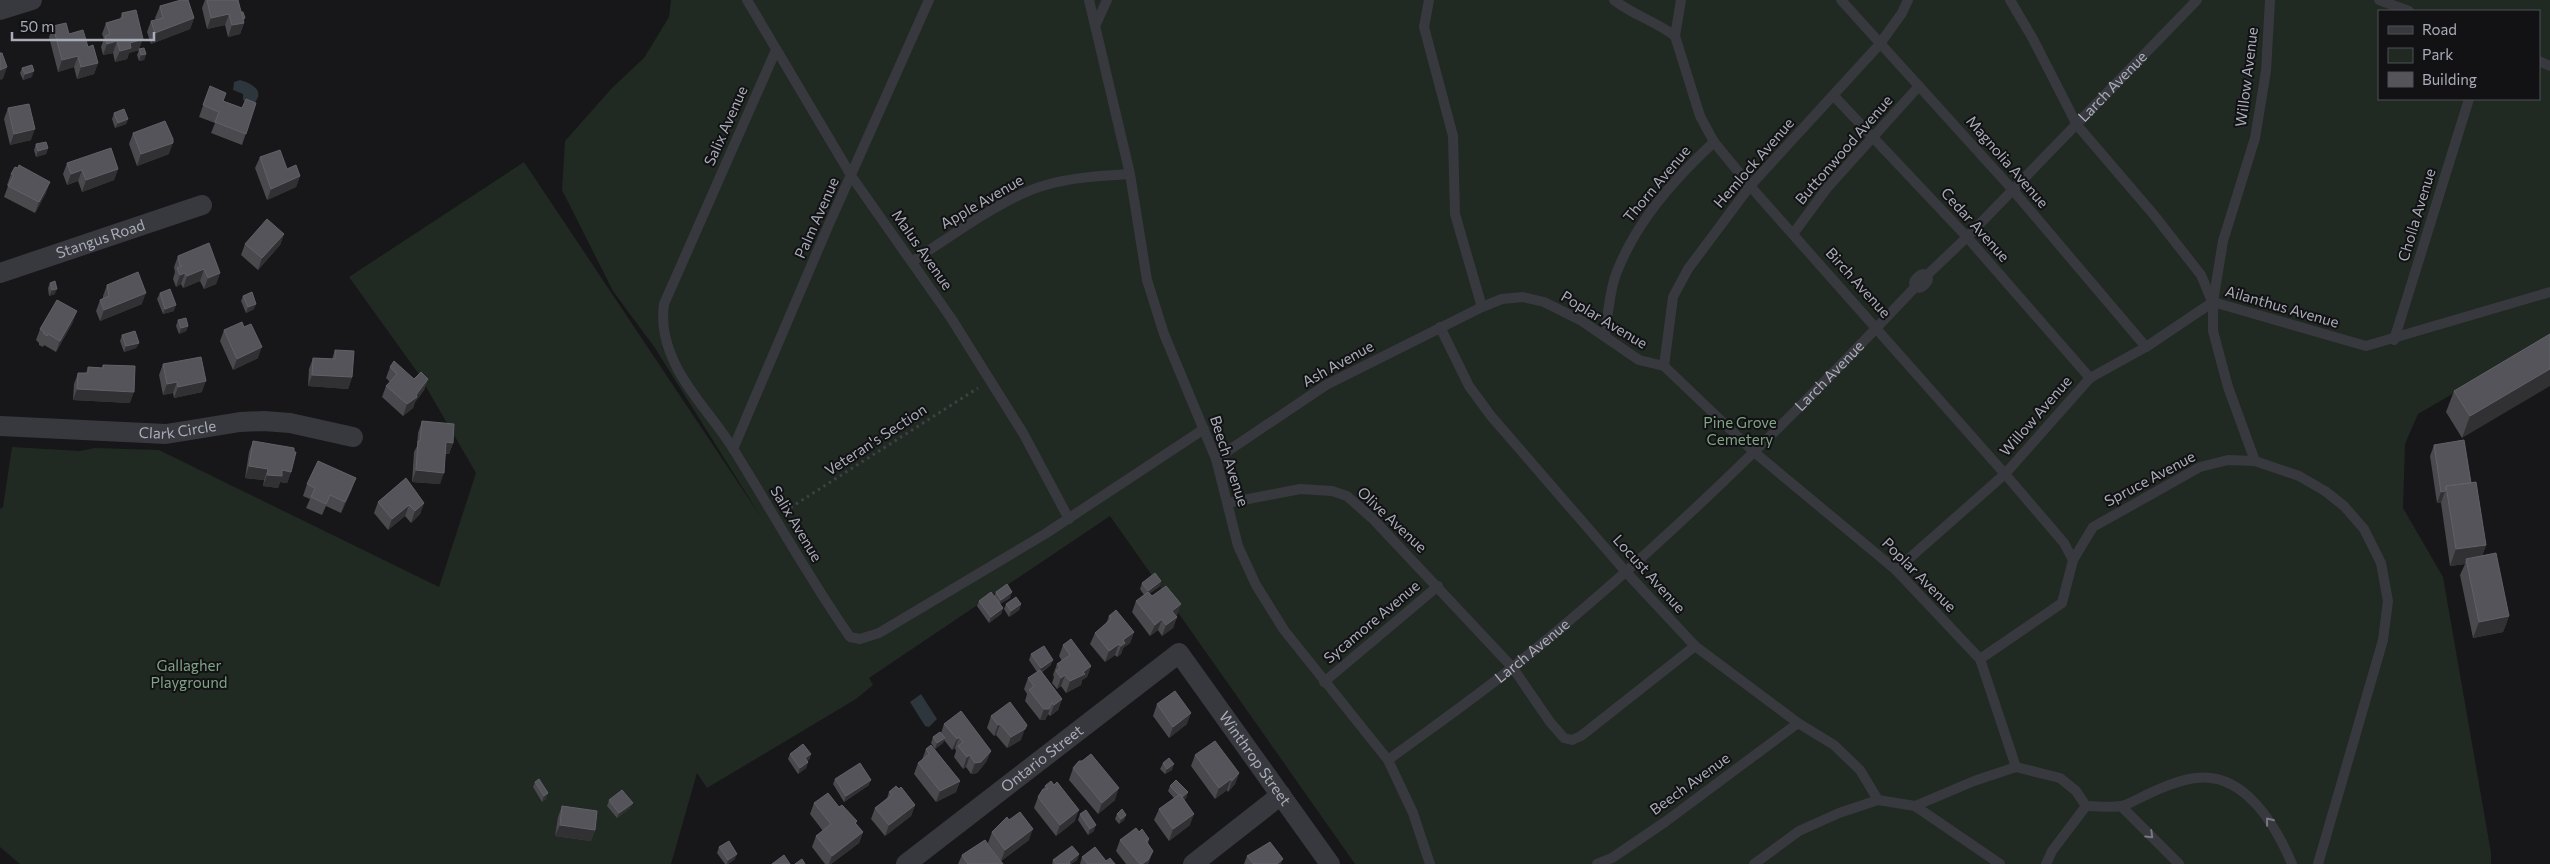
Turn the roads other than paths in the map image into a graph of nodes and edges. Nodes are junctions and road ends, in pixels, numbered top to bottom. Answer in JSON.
{"nodes":[{"id":1,"x":32,"y":0,"type":"edge"},
{"id":2,"x":746,"y":0,"type":"edge"},
{"id":3,"x":929,"y":0,"type":"edge"},
{"id":4,"x":1089,"y":0,"type":"edge"},
{"id":5,"x":1107,"y":0,"type":"edge"},
{"id":6,"x":1429,"y":0,"type":"edge"},
{"id":7,"x":1614,"y":0,"type":"edge"},
{"id":8,"x":1681,"y":0,"type":"edge"},
{"id":9,"x":1841,"y":0,"type":"edge"},
{"id":10,"x":1908,"y":0,"type":"edge"},
{"id":11,"x":2010,"y":0,"type":"edge"},
{"id":12,"x":2197,"y":0,"type":"edge"},
{"id":13,"x":2270,"y":0,"type":"edge"},
{"id":14,"x":2379,"y":0,"type":"edge"},
{"id":15,"x":0,"y":10,"type":"edge"},
{"id":16,"x":2406,"y":10,"type":"edge"},
{"id":17,"x":1096,"y":24,"type":"junction"},
{"id":18,"x":1676,"y":36,"type":"junction"},
{"id":19,"x":1879,"y":45,"type":"junction"},
{"id":20,"x":776,"y":50,"type":"junction"},
{"id":21,"x":1919,"y":86,"type":"junction"},
{"id":22,"x":1834,"y":96,"type":"junction"},
{"id":23,"x":2469,"y":100,"type":"edge"},
{"id":24,"x":2076,"y":125,"type":"junction"},
{"id":25,"x":1874,"y":138,"type":"junction"},
{"id":26,"x":1714,"y":142,"type":"junction"},
{"id":27,"x":1130,"y":174,"type":"junction"},
{"id":28,"x":852,"y":176,"type":"junction"},
{"id":29,"x":1750,"y":186,"type":"junction"},
{"id":30,"x":2012,"y":189,"type":"junction"},
{"id":31,"x":202,"y":204,"type":"dead end"},
{"id":32,"x":1793,"y":234,"type":"junction"},
{"id":33,"x":1968,"y":237,"type":"junction"},
{"id":34,"x":913,"y":261,"type":"junction"},
{"id":35,"x":0,"y":273,"type":"edge"},
{"id":36,"x":2550,"y":292,"type":"edge"},
{"id":37,"x":2213,"y":302,"type":"junction"},
{"id":38,"x":1482,"y":307,"type":"junction"},
{"id":39,"x":1440,"y":327,"type":"junction"},
{"id":40,"x":1877,"y":327,"type":"junction"},
{"id":41,"x":1605,"y":335,"type":"junction"},
{"id":42,"x":2394,"y":340,"type":"junction"},
{"id":43,"x":2146,"y":348,"type":"junction"},
{"id":44,"x":1664,"y":366,"type":"junction"},
{"id":45,"x":2090,"y":378,"type":"junction"},
{"id":46,"x":0,"y":426,"type":"edge"},
{"id":47,"x":1204,"y":429,"type":"junction"},
{"id":48,"x":353,"y":437,"type":"dead end"},
{"id":49,"x":733,"y":449,"type":"junction"},
{"id":50,"x":1754,"y":452,"type":"junction"},
{"id":51,"x":1216,"y":459,"type":"junction"},
{"id":52,"x":2255,"y":461,"type":"junction"},
{"id":53,"x":2005,"y":474,"type":"junction"},
{"id":54,"x":1228,"y":503,"type":"junction"},
{"id":55,"x":1068,"y":519,"type":"junction"},
{"id":56,"x":2072,"y":560,"type":"junction"},
{"id":57,"x":1896,"y":570,"type":"junction"},
{"id":58,"x":1626,"y":572,"type":"junction"},
{"id":59,"x":1438,"y":586,"type":"junction"},
{"id":60,"x":1695,"y":646,"type":"junction"},
{"id":61,"x":1179,"y":653,"type":"joint"},
{"id":62,"x":1980,"y":659,"type":"junction"},
{"id":63,"x":1513,"y":668,"type":"junction"},
{"id":64,"x":1324,"y":682,"type":"junction"},
{"id":65,"x":1798,"y":723,"type":"junction"},
{"id":66,"x":1388,"y":760,"type":"junction"},
{"id":67,"x":2016,"y":767,"type":"junction"},
{"id":68,"x":1281,"y":794,"type":"junction"},
{"id":69,"x":1878,"y":800,"type":"junction"},
{"id":70,"x":1915,"y":806,"type":"junction"},
{"id":71,"x":2086,"y":806,"type":"junction"},
{"id":72,"x":2121,"y":806,"type":"junction"},
{"id":73,"x":906,"y":864,"type":"edge"},
{"id":74,"x":1193,"y":864,"type":"edge"},
{"id":75,"x":1330,"y":864,"type":"edge"},
{"id":76,"x":1430,"y":864,"type":"edge"},
{"id":77,"x":1597,"y":864,"type":"edge"},
{"id":78,"x":1754,"y":864,"type":"edge"},
{"id":79,"x":2000,"y":864,"type":"edge"},
{"id":80,"x":2046,"y":864,"type":"edge"},
{"id":81,"x":2179,"y":864,"type":"edge"},
{"id":82,"x":2292,"y":864,"type":"edge"},
{"id":83,"x":2318,"y":864,"type":"edge"}],
"edges":[{"from":1,"to":15,"type":"street"},
{"from":2,"to":20,"type":"lane","name":"Malus Avenue"},
{"from":3,"to":28,"type":"lane","name":"Palm Avenue"},
{"from":4,"to":17,"type":"lane","name":"Beech Avenue"},
{"from":5,"to":17,"type":"lane"},
{"from":6,"to":38,"type":"lane"},
{"from":7,"to":18,"type":"lane"},
{"from":8,"to":18,"type":"lane","name":"Birch Avenue"},
{"from":9,"to":19,"type":"lane","name":"Magnolia Avenue"},
{"from":10,"to":19,"type":"lane","name":"Hemlock Avenue"},
{"from":11,"to":24,"type":"lane","name":"Ailanthus Avenue"},
{"from":12,"to":24,"type":"lane","name":"Larch Avenue"},
{"from":13,"to":37,"type":"lane","name":"Willow Avenue"},
{"from":14,"to":16,"type":"lane"},
{"from":17,"to":27,"type":"lane","name":"Beech Avenue"},
{"from":18,"to":26,"type":"lane","name":"Birch Avenue"},
{"from":19,"to":21,"type":"lane","name":"Magnolia Avenue"},
{"from":19,"to":22,"type":"lane","name":"Hemlock Avenue"},
{"from":20,"to":28,"type":"lane","name":"Malus Avenue"},
{"from":20,"to":49,"type":"lane","name":"Salix Avenue"},
{"from":21,"to":25,"type":"lane","name":"Buttonwood Avenue"},
{"from":21,"to":30,"type":"lane","name":"Magnolia Avenue"},
{"from":22,"to":25,"type":"lane","name":"Cedar Avenue"},
{"from":22,"to":29,"type":"lane","name":"Hemlock Avenue"},
{"from":23,"to":42,"type":"lane","name":"Cholla Avenue"},
{"from":24,"to":30,"type":"lane","name":"Larch Avenue"},
{"from":24,"to":37,"type":"lane","name":"Ailanthus Avenue"},
{"from":25,"to":32,"type":"lane","name":"Buttonwood Avenue"},
{"from":25,"to":33,"type":"lane","name":"Cedar Avenue"},
{"from":26,"to":29,"type":"lane","name":"Birch Avenue"},
{"from":26,"to":41,"type":"lane","name":"Thorn Avenue"},
{"from":27,"to":34,"type":"lane","name":"Apple Avenue"},
{"from":27,"to":47,"type":"lane","name":"Beech Avenue"},
{"from":28,"to":34,"type":"lane","name":"Malus Avenue"},
{"from":28,"to":49,"type":"lane","name":"Palm Avenue"},
{"from":29,"to":32,"type":"lane","name":"Birch Avenue"},
{"from":29,"to":44,"type":"lane","name":"Hemlock Avenue"},
{"from":30,"to":33,"type":"lane","name":"Larch Avenue"},
{"from":30,"to":43,"type":"lane","name":"Magnolia Avenue"},
{"from":31,"to":35,"type":"street","name":"Stangus Road"},
{"from":32,"to":40,"type":"lane","name":"Birch Avenue"},
{"from":33,"to":40,"type":"lane","name":"Larch Avenue"},
{"from":33,"to":45,"type":"lane","name":"Cedar Avenue"},
{"from":34,"to":55,"type":"lane","name":"Malus Avenue"},
{"from":36,"to":42,"type":"lane","name":"Ailanthus Avenue"},
{"from":37,"to":42,"type":"lane","name":"Ailanthus Avenue"},
{"from":37,"to":43,"type":"lane","name":"Willow Avenue"},
{"from":37,"to":52,"type":"lane","name":"Willow Avenue"},
{"from":38,"to":39,"type":"lane","name":"Ash Avenue"},
{"from":38,"to":41,"type":"lane","name":"Poplar Avenue"},
{"from":39,"to":51,"type":"lane","name":"Ash Avenue"},
{"from":39,"to":58,"type":"lane","name":"Locust Avenue"},
{"from":40,"to":50,"type":"lane","name":"Larch Avenue"},
{"from":40,"to":53,"type":"lane","name":"Birch Avenue"},
{"from":41,"to":44,"type":"lane","name":"Poplar Avenue"},
{"from":43,"to":45,"type":"lane","name":"Willow Avenue"},
{"from":44,"to":50,"type":"lane","name":"Poplar Avenue"},
{"from":45,"to":53,"type":"lane","name":"Willow Avenue"},
{"from":46,"to":48,"type":"street","name":"Clark Circle"},
{"from":47,"to":51,"type":"lane","name":"Beech Avenue"},
{"from":47,"to":55,"type":"lane","name":"Salix Avenue"},
{"from":49,"to":55,"type":"lane","name":"Salix Avenue"},
{"from":50,"to":57,"type":"lane","name":"Poplar Avenue"},
{"from":50,"to":58,"type":"lane","name":"Larch Avenue"},
{"from":51,"to":54,"type":"lane","name":"Beech Avenue"},
{"from":52,"to":56,"type":"lane","name":"Spruce Avenue"},
{"from":52,"to":83,"type":"lane","name":"Spruce Avenue"},
{"from":53,"to":56,"type":"lane","name":"Birch Avenue"},
{"from":53,"to":57,"type":"lane","name":"Willow Avenue"},
{"from":54,"to":59,"type":"lane","name":"Olive Avenue"},
{"from":54,"to":64,"type":"lane","name":"Beech Avenue"},
{"from":56,"to":62,"type":"lane","name":"Spruce Avenue"},
{"from":57,"to":62,"type":"lane","name":"Poplar Avenue"},
{"from":58,"to":60,"type":"lane","name":"Locust Avenue"},
{"from":58,"to":63,"type":"lane","name":"Larch Avenue"},
{"from":59,"to":63,"type":"lane","name":"Sycamore Avenue"},
{"from":59,"to":64,"type":"lane","name":"Sycamore Avenue"},
{"from":60,"to":63,"type":"lane","name":"Sycamore Avenue"},
{"from":60,"to":65,"type":"lane","name":"Locust Avenue"},
{"from":61,"to":68,"type":"street","name":"Winthrop Street"},
{"from":61,"to":73,"type":"street","name":"Ontario Street"},
{"from":62,"to":67,"type":"lane","name":"Poplar Avenue"},
{"from":63,"to":66,"type":"lane","name":"Larch Avenue"},
{"from":64,"to":66,"type":"lane","name":"Beech Avenue"},
{"from":65,"to":69,"type":"lane","name":"Locust Avenue"},
{"from":65,"to":77,"type":"lane","name":"Beech Avenue"},
{"from":66,"to":76,"type":"lane","name":"Beech Avenue"},
{"from":67,"to":70,"type":"lane"},
{"from":67,"to":71,"type":"lane"},
{"from":68,"to":74,"type":"street"},
{"from":68,"to":75,"type":"street","name":"Winthrop Street"},
{"from":69,"to":70,"type":"lane"},
{"from":69,"to":78,"type":"lane"},
{"from":70,"to":79,"type":"lane"},
{"from":71,"to":72,"type":"lane"},
{"from":71,"to":80,"type":"lane"},
{"from":72,"to":81,"type":"lane","one_way":true},
{"from":82,"to":72,"type":"lane","one_way":true}]}
